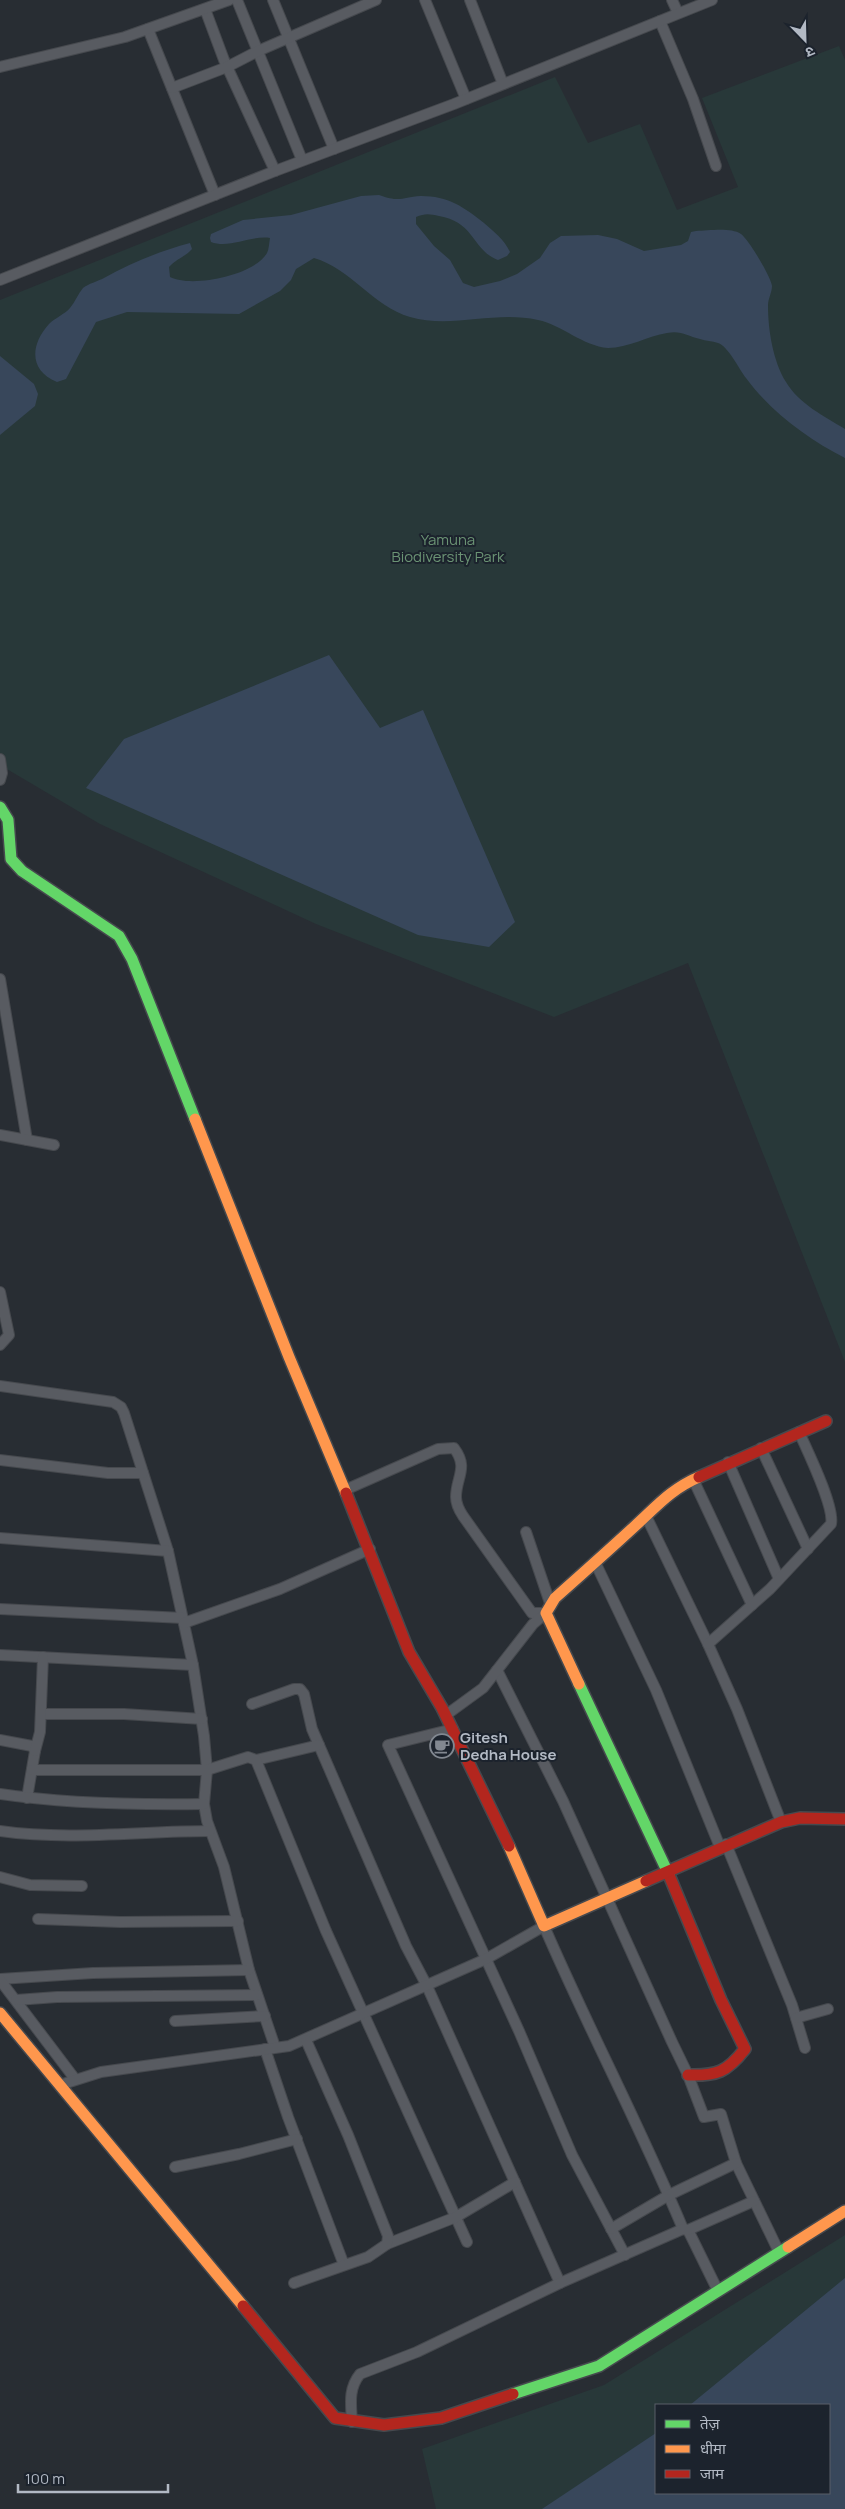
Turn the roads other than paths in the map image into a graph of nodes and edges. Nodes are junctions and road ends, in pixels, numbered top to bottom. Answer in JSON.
{"nodes":[{"id":1,"x":229,"y":0,"type":"edge"},
{"id":2,"x":237,"y":0,"type":"edge"},
{"id":3,"x":273,"y":0,"type":"edge"},
{"id":4,"x":376,"y":0,"type":"edge"},
{"id":5,"x":425,"y":0,"type":"edge"},
{"id":6,"x":470,"y":0,"type":"edge"},
{"id":7,"x":672,"y":0,"type":"edge"},
{"id":8,"x":710,"y":0,"type":"edge"},
{"id":9,"x":205,"y":9,"type":"junction"},
{"id":10,"x":678,"y":14,"type":"junction"},
{"id":11,"x":660,"y":20,"type":"junction"},
{"id":12,"x":148,"y":29,"type":"junction"},
{"id":13,"x":288,"y":38,"type":"junction"},
{"id":14,"x":258,"y":51,"type":"junction"},
{"id":15,"x":0,"y":67,"type":"edge"},
{"id":16,"x":227,"y":67,"type":"junction"},
{"id":17,"x":503,"y":84,"type":"junction"},
{"id":18,"x":172,"y":88,"type":"junction"},
{"id":19,"x":466,"y":99,"type":"junction"},
{"id":20,"x":334,"y":149,"type":"junction"},
{"id":21,"x":302,"y":160,"type":"junction"},
{"id":22,"x":716,"y":166,"type":"dead end"},
{"id":23,"x":275,"y":171,"type":"junction"},
{"id":24,"x":215,"y":195,"type":"junction"},
{"id":25,"x":0,"y":280,"type":"edge"},
{"id":26,"x":0,"y":759,"type":"edge"},
{"id":27,"x":0,"y":780,"type":"edge"},
{"id":28,"x":0,"y":807,"type":"edge"},
{"id":29,"x":6,"y":857,"type":"edge"},
{"id":30,"x":0,"y":980,"type":"edge"},
{"id":31,"x":0,"y":1135,"type":"edge"},
{"id":32,"x":27,"y":1140,"type":"junction"},
{"id":33,"x":54,"y":1145,"type":"dead end"},
{"id":34,"x":0,"y":1292,"type":"edge"},
{"id":35,"x":4,"y":1328,"type":"edge"},
{"id":36,"x":0,"y":1345,"type":"edge"},
{"id":37,"x":0,"y":1386,"type":"edge"},
{"id":38,"x":826,"y":1420,"type":"dead end"},
{"id":39,"x":799,"y":1432,"type":"junction"},
{"id":40,"x":761,"y":1448,"type":"junction"},
{"id":41,"x":0,"y":1460,"type":"edge"},
{"id":42,"x":728,"y":1462,"type":"junction"},
{"id":43,"x":143,"y":1473,"type":"junction"},
{"id":44,"x":693,"y":1478,"type":"junction"},
{"id":45,"x":345,"y":1490,"type":"junction"},
{"id":46,"x":646,"y":1516,"type":"junction"},
{"id":47,"x":526,"y":1532,"type":"dead end"},
{"id":48,"x":0,"y":1538,"type":"edge"},
{"id":49,"x":808,"y":1549,"type":"junction"},
{"id":50,"x":370,"y":1550,"type":"junction"},
{"id":51,"x":168,"y":1551,"type":"junction"},
{"id":52,"x":596,"y":1562,"type":"junction"},
{"id":53,"x":779,"y":1580,"type":"junction"},
{"id":54,"x":752,"y":1605,"type":"junction"},
{"id":55,"x":0,"y":1609,"type":"edge"},
{"id":56,"x":549,"y":1610,"type":"junction"},
{"id":57,"x":183,"y":1620,"type":"junction"},
{"id":58,"x":708,"y":1644,"type":"junction"},
{"id":59,"x":0,"y":1655,"type":"edge"},
{"id":60,"x":44,"y":1657,"type":"junction"},
{"id":61,"x":193,"y":1665,"type":"junction"},
{"id":62,"x":498,"y":1670,"type":"junction"},
{"id":63,"x":252,"y":1704,"type":"dead end"},
{"id":64,"x":41,"y":1714,"type":"junction"},
{"id":65,"x":446,"y":1715,"type":"junction"},
{"id":66,"x":202,"y":1719,"type":"junction"},
{"id":67,"x":452,"y":1729,"type":"junction"},
{"id":68,"x":0,"y":1740,"type":"edge"},
{"id":69,"x":320,"y":1746,"type":"junction"},
{"id":70,"x":35,"y":1752,"type":"junction"},
{"id":71,"x":256,"y":1760,"type":"junction"},
{"id":72,"x":32,"y":1770,"type":"junction"},
{"id":73,"x":207,"y":1770,"type":"junction"},
{"id":74,"x":0,"y":1794,"type":"edge"},
{"id":75,"x":27,"y":1798,"type":"junction"},
{"id":76,"x":204,"y":1804,"type":"junction"},
{"id":77,"x":845,"y":1819,"type":"edge"},
{"id":78,"x":781,"y":1822,"type":"junction"},
{"id":79,"x":0,"y":1831,"type":"edge"},
{"id":80,"x":210,"y":1831,"type":"junction"},
{"id":81,"x":723,"y":1846,"type":"junction"},
{"id":82,"x":667,"y":1870,"type":"junction"},
{"id":83,"x":0,"y":1877,"type":"edge"},
{"id":84,"x":82,"y":1886,"type":"dead end"},
{"id":85,"x":607,"y":1896,"type":"junction"},
{"id":86,"x":38,"y":1919,"type":"dead end"},
{"id":87,"x":238,"y":1921,"type":"junction"},
{"id":88,"x":544,"y":1926,"type":"junction"},
{"id":89,"x":486,"y":1959,"type":"junction"},
{"id":90,"x":249,"y":1970,"type":"junction"},
{"id":91,"x":0,"y":1980,"type":"edge"},
{"id":92,"x":427,"y":1986,"type":"junction"},
{"id":93,"x":257,"y":1995,"type":"junction"},
{"id":94,"x":16,"y":2000,"type":"junction"},
{"id":95,"x":828,"y":2009,"type":"dead end"},
{"id":96,"x":365,"y":2011,"type":"junction"},
{"id":97,"x":0,"y":2013,"type":"edge"},
{"id":98,"x":265,"y":2016,"type":"junction"},
{"id":99,"x":796,"y":2018,"type":"junction"},
{"id":100,"x":175,"y":2021,"type":"dead end"},
{"id":101,"x":306,"y":2040,"type":"junction"},
{"id":102,"x":275,"y":2047,"type":"junction"},
{"id":103,"x":805,"y":2048,"type":"dead end"},
{"id":104,"x":265,"y":2049,"type":"junction"},
{"id":105,"x":688,"y":2075,"type":"junction"},
{"id":106,"x":75,"y":2079,"type":"junction"},
{"id":107,"x":60,"y":2086,"type":"junction"},
{"id":108,"x":297,"y":2139,"type":"junction"},
{"id":109,"x":736,"y":2163,"type":"junction"},
{"id":110,"x":175,"y":2167,"type":"dead end"},
{"id":111,"x":515,"y":2182,"type":"junction"},
{"id":112,"x":669,"y":2195,"type":"junction"},
{"id":113,"x":754,"y":2201,"type":"junction"},
{"id":114,"x":845,"y":2211,"type":"edge"},
{"id":115,"x":456,"y":2217,"type":"junction"},
{"id":116,"x":611,"y":2229,"type":"junction"},
{"id":117,"x":686,"y":2229,"type":"junction"},
{"id":118,"x":467,"y":2242,"type":"dead end"},
{"id":119,"x":387,"y":2244,"type":"junction"},
{"id":120,"x":779,"y":2252,"type":"junction"},
{"id":121,"x":625,"y":2255,"type":"junction"},
{"id":122,"x":344,"y":2265,"type":"junction"},
{"id":123,"x":294,"y":2283,"type":"dead end"},
{"id":124,"x":560,"y":2283,"type":"junction"},
{"id":125,"x":718,"y":2291,"type":"junction"},
{"id":126,"x":352,"y":2422,"type":"junction"}],
"edges":[{"from":1,"to":9,"type":"street"},
{"from":2,"to":14,"type":"street"},
{"from":3,"to":13,"type":"street"},
{"from":4,"to":13,"type":"street"},
{"from":5,"to":19,"type":"street"},
{"from":6,"to":17,"type":"street"},
{"from":7,"to":10,"type":"street"},
{"from":8,"to":10,"type":"street"},
{"from":9,"to":12,"type":"street"},
{"from":9,"to":16,"type":"street"},
{"from":10,"to":11,"type":"street"},
{"from":11,"to":17,"type":"street"},
{"from":11,"to":22,"type":"street"},
{"from":12,"to":15,"type":"street"},
{"from":12,"to":18,"type":"street"},
{"from":13,"to":14,"type":"street"},
{"from":13,"to":20,"type":"street"},
{"from":14,"to":16,"type":"street"},
{"from":14,"to":21,"type":"street"},
{"from":16,"to":18,"type":"street"},
{"from":16,"to":23,"type":"street"},
{"from":17,"to":19,"type":"street"},
{"from":18,"to":24,"type":"street"},
{"from":19,"to":20,"type":"street"},
{"from":20,"to":21,"type":"street"},
{"from":21,"to":23,"type":"street"},
{"from":23,"to":24,"type":"street"},
{"from":24,"to":25,"type":"street"},
{"from":26,"to":27,"type":"street"},
{"from":28,"to":29,"type":"street"},
{"from":29,"to":45,"type":"street"},
{"from":30,"to":32,"type":"street"},
{"from":31,"to":32,"type":"street"},
{"from":32,"to":33,"type":"street"},
{"from":34,"to":35,"type":"street"},
{"from":35,"to":36,"type":"street"},
{"from":37,"to":43,"type":"street"},
{"from":38,"to":39,"type":"street"},
{"from":39,"to":40,"type":"street"},
{"from":39,"to":49,"type":"street"},
{"from":40,"to":42,"type":"street"},
{"from":40,"to":49,"type":"street"},
{"from":41,"to":43,"type":"street"},
{"from":42,"to":44,"type":"street"},
{"from":42,"to":53,"type":"street"},
{"from":43,"to":51,"type":"street"},
{"from":44,"to":46,"type":"street"},
{"from":44,"to":54,"type":"street"},
{"from":45,"to":50,"type":"street"},
{"from":45,"to":56,"type":"street"},
{"from":46,"to":52,"type":"street"},
{"from":46,"to":58,"type":"street"},
{"from":47,"to":56,"type":"street"},
{"from":48,"to":51,"type":"street"},
{"from":49,"to":53,"type":"street"},
{"from":50,"to":57,"type":"street"},
{"from":50,"to":65,"type":"street"},
{"from":51,"to":57,"type":"street"},
{"from":52,"to":56,"type":"street"},
{"from":52,"to":81,"type":"street"},
{"from":53,"to":54,"type":"street"},
{"from":54,"to":58,"type":"street"},
{"from":55,"to":57,"type":"street"},
{"from":56,"to":62,"type":"street"},
{"from":56,"to":82,"type":"street"},
{"from":57,"to":61,"type":"street"},
{"from":58,"to":78,"type":"street"},
{"from":59,"to":60,"type":"street"},
{"from":60,"to":61,"type":"street"},
{"from":60,"to":64,"type":"street"},
{"from":61,"to":66,"type":"street"},
{"from":62,"to":65,"type":"street"},
{"from":62,"to":85,"type":"street"},
{"from":63,"to":69,"type":"street"},
{"from":64,"to":66,"type":"street"},
{"from":64,"to":70,"type":"street"},
{"from":65,"to":67,"type":"street"},
{"from":66,"to":73,"type":"street"},
{"from":67,"to":88,"type":"street"},
{"from":67,"to":89,"type":"street"},
{"from":68,"to":70,"type":"street"},
{"from":69,"to":71,"type":"street"},
{"from":69,"to":92,"type":"street"},
{"from":70,"to":72,"type":"street"},
{"from":71,"to":73,"type":"street"},
{"from":71,"to":96,"type":"street"},
{"from":72,"to":73,"type":"street"},
{"from":72,"to":75,"type":"street"},
{"from":73,"to":76,"type":"street"},
{"from":74,"to":75,"type":"street"},
{"from":75,"to":76,"type":"street"},
{"from":76,"to":80,"type":"street"},
{"from":77,"to":78,"type":"street"},
{"from":78,"to":81,"type":"street"},
{"from":79,"to":80,"type":"street"},
{"from":80,"to":87,"type":"street"},
{"from":81,"to":82,"type":"street"},
{"from":81,"to":99,"type":"street"},
{"from":82,"to":85,"type":"street"},
{"from":82,"to":105,"type":"street"},
{"from":83,"to":84,"type":"street"},
{"from":85,"to":88,"type":"street"},
{"from":85,"to":105,"type":"street"},
{"from":86,"to":87,"type":"street"},
{"from":87,"to":90,"type":"street"},
{"from":88,"to":89,"type":"street"},
{"from":88,"to":112,"type":"street"},
{"from":89,"to":92,"type":"street"},
{"from":89,"to":116,"type":"street"},
{"from":90,"to":91,"type":"street"},
{"from":90,"to":93,"type":"street"},
{"from":91,"to":94,"type":"street"},
{"from":92,"to":96,"type":"street"},
{"from":92,"to":111,"type":"street"},
{"from":93,"to":94,"type":"street"},
{"from":93,"to":98,"type":"street"},
{"from":94,"to":106,"type":"street"},
{"from":95,"to":99,"type":"street"},
{"from":96,"to":101,"type":"street"},
{"from":96,"to":115,"type":"street"},
{"from":97,"to":107,"type":"street"},
{"from":98,"to":100,"type":"street"},
{"from":98,"to":102,"type":"street"},
{"from":99,"to":103,"type":"street"},
{"from":101,"to":102,"type":"street"},
{"from":101,"to":119,"type":"street"},
{"from":102,"to":104,"type":"street"},
{"from":104,"to":106,"type":"street"},
{"from":104,"to":108,"type":"street"},
{"from":105,"to":109,"type":"street"},
{"from":106,"to":107,"type":"street"},
{"from":107,"to":126,"type":"street"},
{"from":108,"to":110,"type":"street"},
{"from":108,"to":122,"type":"street"},
{"from":109,"to":112,"type":"street"},
{"from":109,"to":113,"type":"street"},
{"from":111,"to":115,"type":"street"},
{"from":111,"to":124,"type":"street"},
{"from":112,"to":116,"type":"street"},
{"from":112,"to":117,"type":"street"},
{"from":113,"to":117,"type":"street"},
{"from":113,"to":120,"type":"street"},
{"from":114,"to":120,"type":"street"},
{"from":115,"to":118,"type":"street"},
{"from":115,"to":119,"type":"street"},
{"from":116,"to":121,"type":"street"},
{"from":117,"to":121,"type":"street"},
{"from":117,"to":125,"type":"street"},
{"from":119,"to":122,"type":"street"},
{"from":120,"to":125,"type":"street"},
{"from":121,"to":124,"type":"street"},
{"from":122,"to":123,"type":"street"},
{"from":124,"to":126,"type":"street"},
{"from":125,"to":126,"type":"street"}]}
